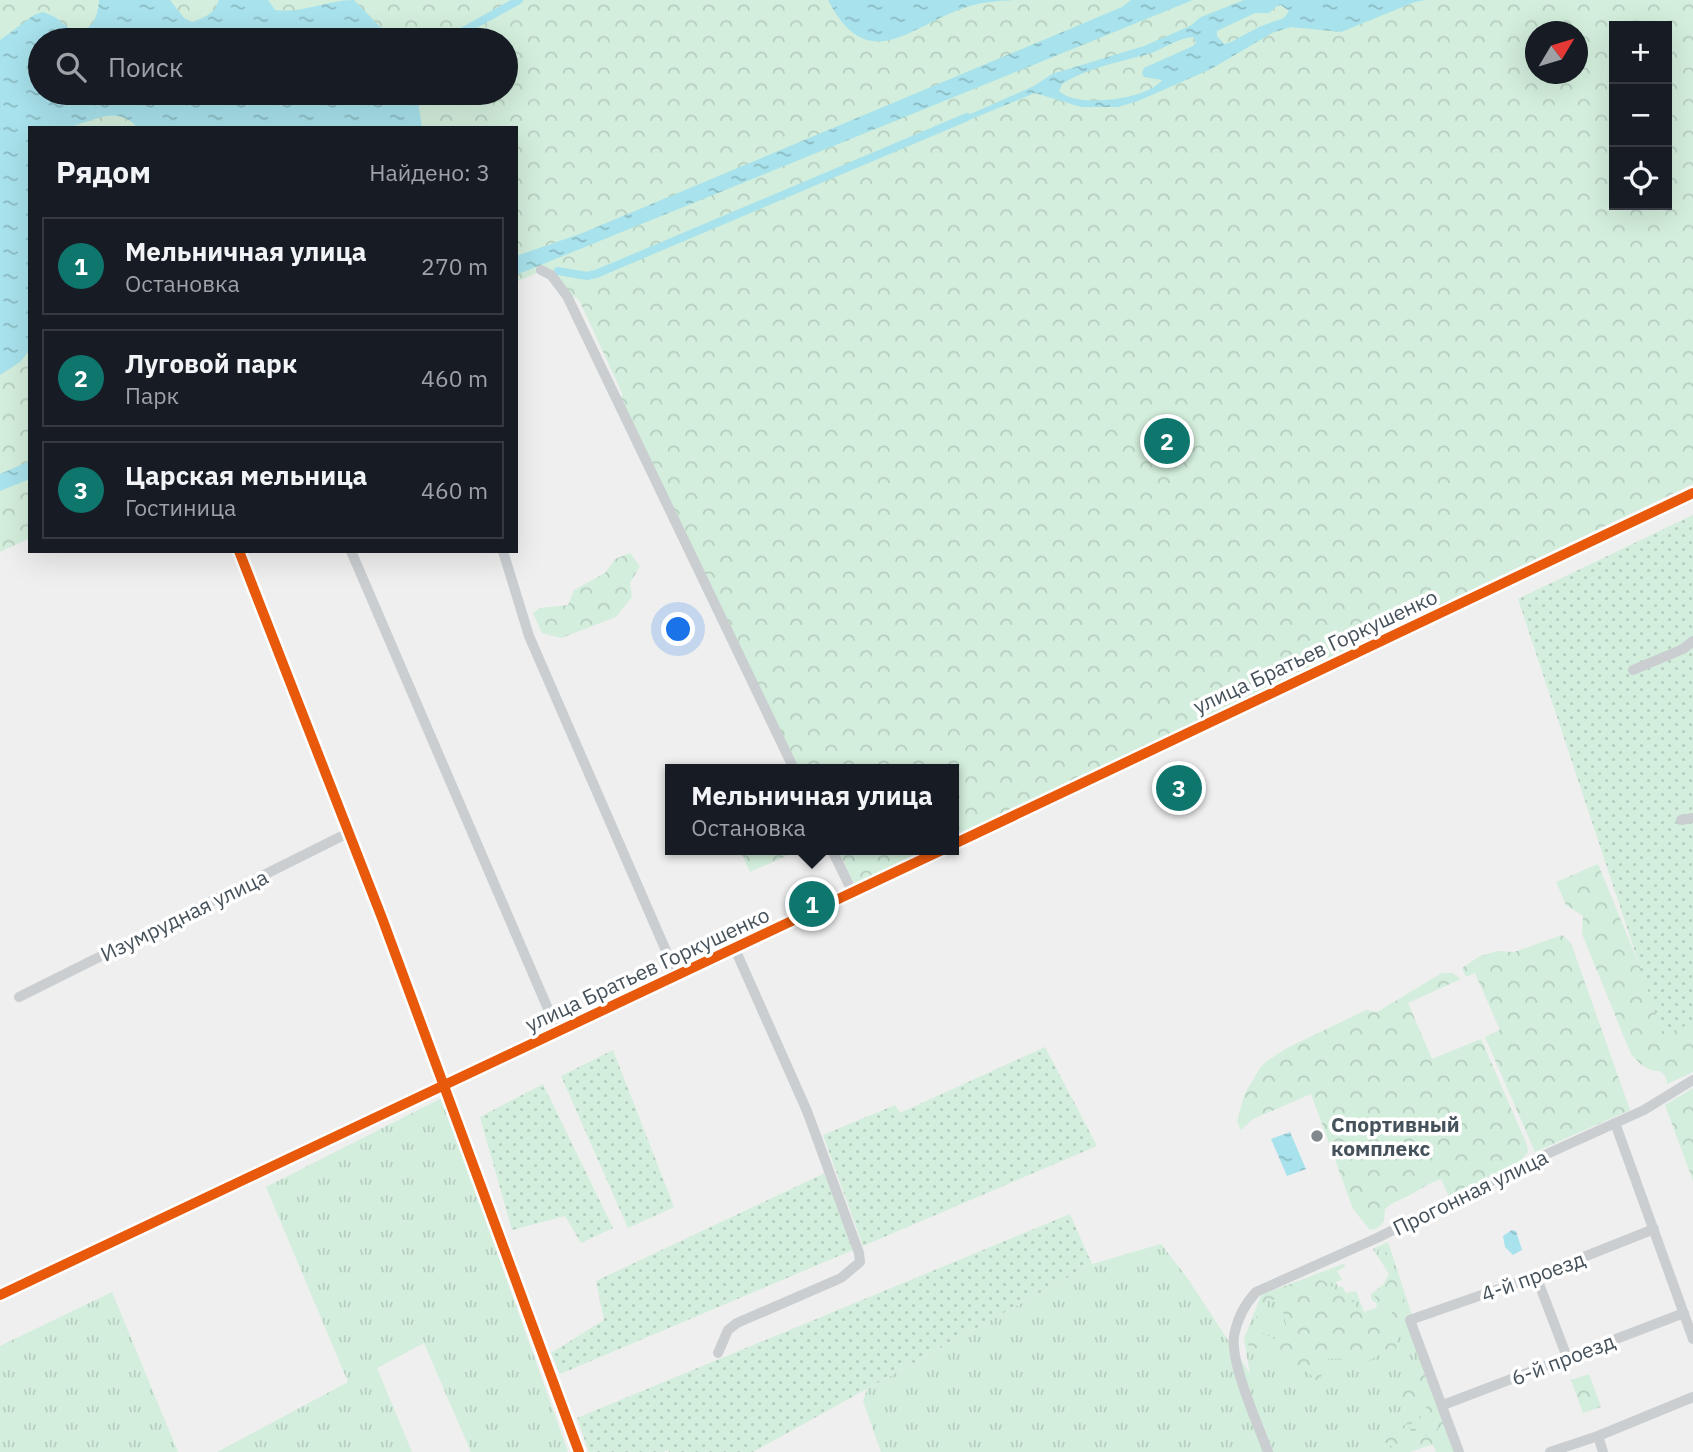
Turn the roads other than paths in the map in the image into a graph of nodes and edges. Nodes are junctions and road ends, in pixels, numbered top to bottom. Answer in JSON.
{"nodes":[{"id":1,"x":541,"y":270,"type":"dead end"},
{"id":2,"x":1693,"y":493,"type":"edge"},
{"id":3,"x":240,"y":553,"type":"edge"},
{"id":4,"x":352,"y":553,"type":"edge"},
{"id":5,"x":504,"y":553,"type":"edge"},
{"id":6,"x":1693,"y":641,"type":"edge"},
{"id":7,"x":1633,"y":670,"type":"dead end"},
{"id":8,"x":792,"y":764,"type":"edge"},
{"id":9,"x":1693,"y":818,"type":"edge"},
{"id":10,"x":1681,"y":820,"type":"dead end"},
{"id":11,"x":348,"y":833,"type":"junction"},
{"id":12,"x":959,"y":842,"type":"edge"},
{"id":13,"x":834,"y":855,"type":"edge"},
{"id":14,"x":931,"y":855,"type":"edge"},
{"id":15,"x":853,"y":892,"type":"junction"},
{"id":16,"x":735,"y":949,"type":"junction"},
{"id":17,"x":677,"y":976,"type":"junction"},
{"id":18,"x":19,"y":997,"type":"dead end"},
{"id":19,"x":558,"y":1032,"type":"junction"},
{"id":20,"x":1693,"y":1080,"type":"edge"},
{"id":21,"x":441,"y":1086,"type":"junction"},
{"id":22,"x":1615,"y":1123,"type":"junction"},
{"id":23,"x":1654,"y":1229,"type":"junction"},
{"id":24,"x":1536,"y":1276,"type":"junction"},
{"id":25,"x":0,"y":1295,"type":"edge"},
{"id":26,"x":1684,"y":1313,"type":"junction"},
{"id":27,"x":1693,"y":1339,"type":"edge"},
{"id":28,"x":718,"y":1353,"type":"dead end"},
{"id":29,"x":1567,"y":1357,"type":"junction"},
{"id":30,"x":1693,"y":1397,"type":"edge"},
{"id":31,"x":1443,"y":1405,"type":"junction"},
{"id":32,"x":1598,"y":1436,"type":"junction"},
{"id":33,"x":579,"y":1452,"type":"edge"},
{"id":34,"x":1268,"y":1452,"type":"edge"},
{"id":35,"x":1459,"y":1452,"type":"edge"},
{"id":36,"x":1550,"y":1452,"type":"edge"},
{"id":37,"x":1603,"y":1452,"type":"edge"}],
"edges":[{"from":1,"to":8,"type":"street"},
{"from":2,"to":12,"type":"street","name":"улица Братьев Горкушенко"},
{"from":3,"to":11,"type":"street"},
{"from":4,"to":19,"type":"street"},
{"from":5,"to":17,"type":"street"},
{"from":6,"to":7,"type":"street"},
{"from":9,"to":10,"type":"street"},
{"from":11,"to":18,"type":"street","name":"Изумрудная улица"},
{"from":11,"to":21,"type":"street"},
{"from":13,"to":15,"type":"street"},
{"from":14,"to":15,"type":"street","name":"улица Братьев Горкушенко"},
{"from":15,"to":16,"type":"street","name":"улица Братьев Горкушенко"},
{"from":16,"to":17,"type":"street","name":"улица Братьев Горкушенко"},
{"from":16,"to":28,"type":"street"},
{"from":17,"to":19,"type":"street","name":"улица Братьев Горкушенко"},
{"from":19,"to":21,"type":"street","name":"улица Братьев Горкушенко"},
{"from":20,"to":22,"type":"street","name":"Прогонная улица"},
{"from":21,"to":25,"type":"street","name":"улица Братьев Горкушенко"},
{"from":21,"to":33,"type":"street"},
{"from":22,"to":23,"type":"street"},
{"from":22,"to":34,"type":"street","name":"Прогонная улица"},
{"from":23,"to":24,"type":"street","name":"4-й проезд"},
{"from":23,"to":26,"type":"street"},
{"from":24,"to":29,"type":"street"},
{"from":24,"to":31,"type":"street","name":"4-й проезд"},
{"from":26,"to":27,"type":"street"},
{"from":26,"to":29,"type":"street","name":"6-й проезд"},
{"from":29,"to":31,"type":"street","name":"6-й проезд"},
{"from":30,"to":32,"type":"street"},
{"from":31,"to":35,"type":"street"},
{"from":32,"to":36,"type":"street"},
{"from":32,"to":37,"type":"street"}]}
